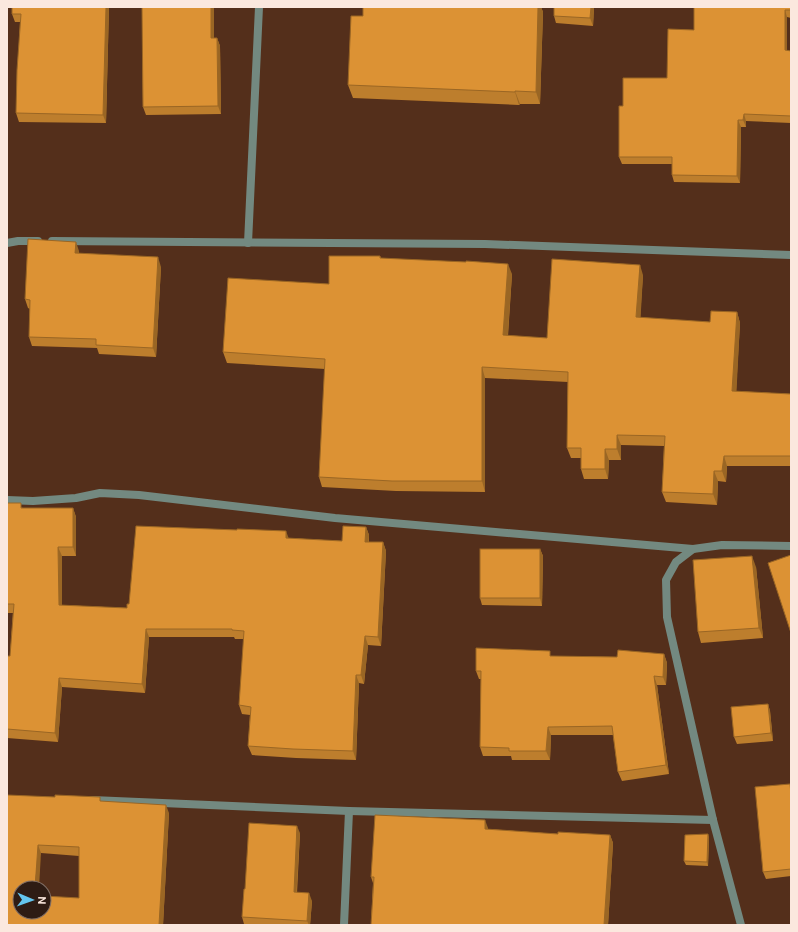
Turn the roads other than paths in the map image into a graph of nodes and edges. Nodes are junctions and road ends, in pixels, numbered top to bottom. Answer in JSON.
{"nodes":[{"id":1,"x":259,"y":7,"type":"edge"},
{"id":2,"x":7,"y":243,"type":"edge"},
{"id":3,"x":248,"y":243,"type":"junction"},
{"id":4,"x":791,"y":255,"type":"edge"},
{"id":5,"x":7,"y":500,"type":"edge"},
{"id":6,"x":791,"y":546,"type":"edge"},
{"id":7,"x":693,"y":549,"type":"junction"},
{"id":8,"x":87,"y":800,"type":"edge"},
{"id":9,"x":349,"y":811,"type":"junction"},
{"id":10,"x":713,"y":820,"type":"junction"},
{"id":11,"x":344,"y":925,"type":"edge"},
{"id":12,"x":741,"y":925,"type":"edge"}],
"edges":[{"from":1,"to":3,"type":"street"},
{"from":2,"to":3,"type":"street"},
{"from":3,"to":4,"type":"street"},
{"from":5,"to":7,"type":"street"},
{"from":6,"to":7,"type":"street"},
{"from":7,"to":10,"type":"street"},
{"from":8,"to":9,"type":"street"},
{"from":9,"to":10,"type":"street"},
{"from":9,"to":11,"type":"street"},
{"from":10,"to":12,"type":"street"}]}
